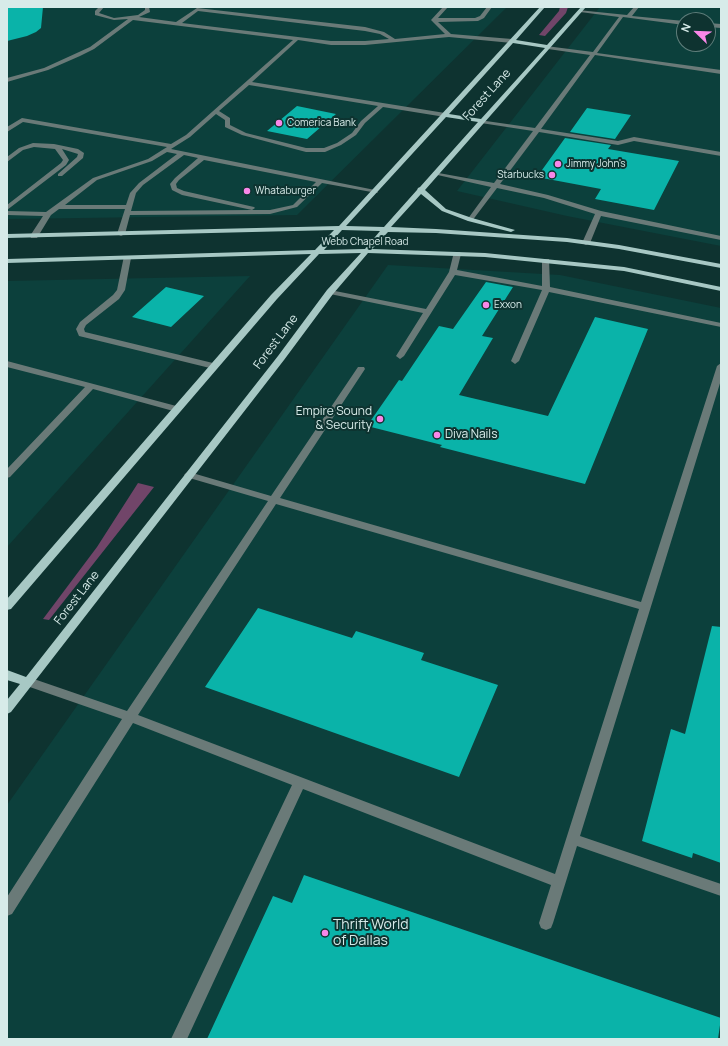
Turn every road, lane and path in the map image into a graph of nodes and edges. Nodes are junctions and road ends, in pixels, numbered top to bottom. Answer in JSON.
{"nodes":[{"id":1,"x":102,"y":7,"type":"edge"},
{"id":2,"x":147,"y":7,"type":"edge"},
{"id":3,"x":446,"y":7,"type":"edge"},
{"id":4,"x":490,"y":7,"type":"edge"},
{"id":5,"x":543,"y":7,"type":"edge"},
{"id":6,"x":637,"y":7,"type":"edge"},
{"id":7,"x":582,"y":9,"type":"edge"},
{"id":8,"x":622,"y":16,"type":"junction"},
{"id":9,"x":629,"y":16,"type":"junction"},
{"id":10,"x":132,"y":18,"type":"junction"},
{"id":11,"x":434,"y":20,"type":"junction"},
{"id":12,"x":676,"y":22,"type":"edge"},
{"id":13,"x":177,"y":24,"type":"junction"},
{"id":14,"x":449,"y":35,"type":"junction"},
{"id":15,"x":298,"y":39,"type":"junction"},
{"id":16,"x":394,"y":40,"type":"junction"},
{"id":17,"x":512,"y":41,"type":"junction"},
{"id":18,"x":548,"y":47,"type":"junction"},
{"id":19,"x":594,"y":54,"type":"junction"},
{"id":20,"x":721,"y":72,"type":"edge"},
{"id":21,"x":7,"y":80,"type":"edge"},
{"id":22,"x":248,"y":83,"type":"junction"},
{"id":23,"x":382,"y":105,"type":"junction"},
{"id":24,"x":216,"y":112,"type":"junction"},
{"id":25,"x":445,"y":115,"type":"junction"},
{"id":26,"x":481,"y":121,"type":"junction"},
{"id":27,"x":7,"y":130,"type":"edge"},
{"id":28,"x":536,"y":130,"type":"junction"},
{"id":29,"x":51,"y":145,"type":"junction"},
{"id":30,"x":173,"y":146,"type":"junction"},
{"id":31,"x":166,"y":150,"type":"junction"},
{"id":32,"x":183,"y":153,"type":"junction"},
{"id":33,"x":721,"y":154,"type":"edge"},
{"id":34,"x":203,"y":157,"type":"junction"},
{"id":35,"x":7,"y":160,"type":"edge"},
{"id":36,"x":435,"y":173,"type":"junction"},
{"id":37,"x":321,"y":181,"type":"junction"},
{"id":38,"x":494,"y":185,"type":"junction"},
{"id":39,"x":420,"y":189,"type":"junction"},
{"id":40,"x":375,"y":192,"type":"junction"},
{"id":41,"x":58,"y":207,"type":"junction"},
{"id":42,"x":129,"y":210,"type":"junction"},
{"id":43,"x":8,"y":211,"type":"edge"},
{"id":44,"x":270,"y":212,"type":"junction"},
{"id":45,"x":599,"y":213,"type":"junction"},
{"id":46,"x":48,"y":214,"type":"junction"},
{"id":47,"x":470,"y":220,"type":"junction"},
{"id":48,"x":340,"y":228,"type":"junction"},
{"id":49,"x":385,"y":230,"type":"junction"},
{"id":50,"x":121,"y":234,"type":"junction"},
{"id":51,"x":7,"y":236,"type":"edge"},
{"id":52,"x":34,"y":236,"type":"junction"},
{"id":53,"x":721,"y":238,"type":"edge"},
{"id":54,"x":554,"y":239,"type":"junction"},
{"id":55,"x":586,"y":243,"type":"junction"},
{"id":56,"x":316,"y":252,"type":"junction"},
{"id":57,"x":365,"y":252,"type":"junction"},
{"id":58,"x":457,"y":254,"type":"junction"},
{"id":59,"x":127,"y":258,"type":"junction"},
{"id":60,"x":7,"y":261,"type":"edge"},
{"id":61,"x":546,"y":261,"type":"junction"},
{"id":62,"x":721,"y":266,"type":"edge"},
{"id":63,"x":453,"y":272,"type":"junction"},
{"id":64,"x":721,"y":288,"type":"edge"},
{"id":65,"x":546,"y":289,"type":"junction"},
{"id":66,"x":330,"y":292,"type":"junction"},
{"id":67,"x":428,"y":312,"type":"junction"},
{"id":68,"x":721,"y":325,"type":"edge"},
{"id":69,"x":400,"y":356,"type":"dead end"},
{"id":70,"x":515,"y":361,"type":"dead end"},
{"id":71,"x":7,"y":364,"type":"edge"},
{"id":72,"x":214,"y":366,"type":"junction"},
{"id":73,"x":721,"y":366,"type":"edge"},
{"id":74,"x":361,"y":369,"type":"dead end"},
{"id":75,"x":91,"y":386,"type":"junction"},
{"id":76,"x":177,"y":409,"type":"junction"},
{"id":77,"x":7,"y":475,"type":"edge"},
{"id":78,"x":189,"y":475,"type":"junction"},
{"id":79,"x":274,"y":500,"type":"junction"},
{"id":80,"x":7,"y":606,"type":"edge"},
{"id":81,"x":645,"y":607,"type":"junction"},
{"id":82,"x":7,"y":675,"type":"edge"},
{"id":83,"x":28,"y":682,"type":"junction"},
{"id":84,"x":7,"y":709,"type":"edge"},
{"id":85,"x":130,"y":716,"type":"junction"},
{"id":86,"x":299,"y":783,"type":"junction"},
{"id":87,"x":572,"y":839,"type":"junction"},
{"id":88,"x":559,"y":882,"type":"junction"},
{"id":89,"x":721,"y":890,"type":"edge"},
{"id":90,"x":7,"y":909,"type":"edge"},
{"id":91,"x":546,"y":923,"type":"dead end"},
{"id":92,"x":179,"y":1039,"type":"edge"}],
"edges":[{"from":1,"to":10,"type":"lane"},
{"from":2,"to":10,"type":"lane"},
{"from":3,"to":11,"type":"lane"},
{"from":4,"to":11,"type":"lane"},
{"from":5,"to":17,"type":"main road","name":"Forest Lane"},
{"from":6,"to":9,"type":"lane"},
{"from":7,"to":8,"type":"lane"},
{"from":7,"to":18,"type":"main road","name":"Forest Lane"},
{"from":8,"to":9,"type":"lane"},
{"from":8,"to":19,"type":"lane"},
{"from":9,"to":12,"type":"lane"},
{"from":10,"to":13,"type":"lane"},
{"from":10,"to":21,"type":"lane"},
{"from":11,"to":14,"type":"lane"},
{"from":13,"to":15,"type":"lane"},
{"from":13,"to":16,"type":"lane"},
{"from":14,"to":16,"type":"lane"},
{"from":14,"to":17,"type":"lane"},
{"from":15,"to":16,"type":"lane"},
{"from":15,"to":22,"type":"lane"},
{"from":17,"to":18,"type":"main road"},
{"from":17,"to":25,"type":"main road","name":"Forest Lane"},
{"from":18,"to":19,"type":"lane"},
{"from":18,"to":26,"type":"main road","name":"Forest Lane"},
{"from":19,"to":20,"type":"lane"},
{"from":19,"to":28,"type":"lane"},
{"from":22,"to":23,"type":"lane"},
{"from":22,"to":24,"type":"lane"},
{"from":23,"to":24,"type":"lane"},
{"from":23,"to":25,"type":"lane"},
{"from":24,"to":30,"type":"lane"},
{"from":25,"to":26,"type":"main road"},
{"from":25,"to":40,"type":"main road","name":"Forest Lane"},
{"from":26,"to":28,"type":"lane"},
{"from":26,"to":36,"type":"main road","name":"Forest Lane"},
{"from":27,"to":30,"type":"lane"},
{"from":28,"to":33,"type":"lane"},
{"from":28,"to":38,"type":"lane"},
{"from":29,"to":35,"type":"lane"},
{"from":29,"to":43,"type":"lane"},
{"from":29,"to":43,"type":"lane"},
{"from":30,"to":31,"type":"lane"},
{"from":31,"to":32,"type":"lane"},
{"from":31,"to":41,"type":"lane"},
{"from":32,"to":34,"type":"lane"},
{"from":32,"to":42,"type":"lane"},
{"from":34,"to":37,"type":"lane"},
{"from":34,"to":44,"type":"lane"},
{"from":36,"to":38,"type":"lane"},
{"from":36,"to":39,"type":"main road","name":"Forest Lane"},
{"from":37,"to":40,"type":"lane"},
{"from":37,"to":44,"type":"lane"},
{"from":38,"to":45,"type":"lane"},
{"from":38,"to":47,"type":"lane"},
{"from":39,"to":47,"type":"main road"},
{"from":39,"to":49,"type":"main road","name":"Forest Lane"},
{"from":40,"to":48,"type":"main road","name":"Forest Lane"},
{"from":41,"to":42,"type":"lane"},
{"from":41,"to":46,"type":"lane"},
{"from":42,"to":44,"type":"lane"},
{"from":42,"to":50,"type":"lane"},
{"from":43,"to":46,"type":"lane"},
{"from":45,"to":53,"type":"lane"},
{"from":45,"to":55,"type":"lane"},
{"from":46,"to":52,"type":"lane"},
{"from":47,"to":54,"type":"main road"},
{"from":48,"to":49,"type":"main road","name":"Webb Chapel Road"},
{"from":48,"to":50,"type":"main road","name":"Webb Chapel Road"},
{"from":48,"to":56,"type":"main road","name":"Forest Lane"},
{"from":49,"to":54,"type":"main road","name":"Webb Chapel Road"},
{"from":49,"to":57,"type":"main road","name":"Forest Lane"},
{"from":50,"to":52,"type":"main road","name":"Webb Chapel Road"},
{"from":51,"to":52,"type":"main road","name":"Webb Chapel Road"},
{"from":54,"to":55,"type":"main road","name":"Webb Chapel Road"},
{"from":55,"to":62,"type":"main road","name":"Webb Chapel Road"},
{"from":56,"to":57,"type":"main road","name":"Webb Chapel Road"},
{"from":56,"to":59,"type":"main road","name":"Webb Chapel Road"},
{"from":56,"to":72,"type":"main road","name":"Forest Lane"},
{"from":57,"to":58,"type":"main road","name":"Webb Chapel Road"},
{"from":57,"to":66,"type":"main road","name":"Forest Lane"},
{"from":58,"to":61,"type":"main road","name":"Webb Chapel Road"},
{"from":58,"to":63,"type":"lane"},
{"from":59,"to":60,"type":"main road","name":"Webb Chapel Road"},
{"from":59,"to":72,"type":"lane"},
{"from":61,"to":64,"type":"main road","name":"Webb Chapel Road"},
{"from":61,"to":65,"type":"lane"},
{"from":63,"to":65,"type":"lane"},
{"from":63,"to":67,"type":"lane"},
{"from":65,"to":68,"type":"lane"},
{"from":65,"to":70,"type":"lane"},
{"from":66,"to":67,"type":"lane"},
{"from":66,"to":78,"type":"main road","name":"Forest Lane"},
{"from":67,"to":69,"type":"lane"},
{"from":71,"to":75,"type":"lane"},
{"from":72,"to":76,"type":"main road","name":"Forest Lane"},
{"from":73,"to":81,"type":"lane"},
{"from":74,"to":79,"type":"lane"},
{"from":75,"to":76,"type":"lane"},
{"from":75,"to":77,"type":"lane"},
{"from":76,"to":80,"type":"main road","name":"Forest Lane"},
{"from":78,"to":79,"type":"lane"},
{"from":78,"to":83,"type":"main road","name":"Forest Lane"},
{"from":79,"to":81,"type":"lane"},
{"from":79,"to":85,"type":"lane"},
{"from":81,"to":87,"type":"lane"},
{"from":82,"to":83,"type":"main road"},
{"from":83,"to":84,"type":"main road","name":"Forest Lane"},
{"from":83,"to":85,"type":"lane"},
{"from":85,"to":86,"type":"lane"},
{"from":85,"to":90,"type":"lane"},
{"from":86,"to":88,"type":"lane"},
{"from":86,"to":92,"type":"lane"},
{"from":87,"to":88,"type":"lane"},
{"from":87,"to":89,"type":"lane"},
{"from":88,"to":91,"type":"lane"}]}
